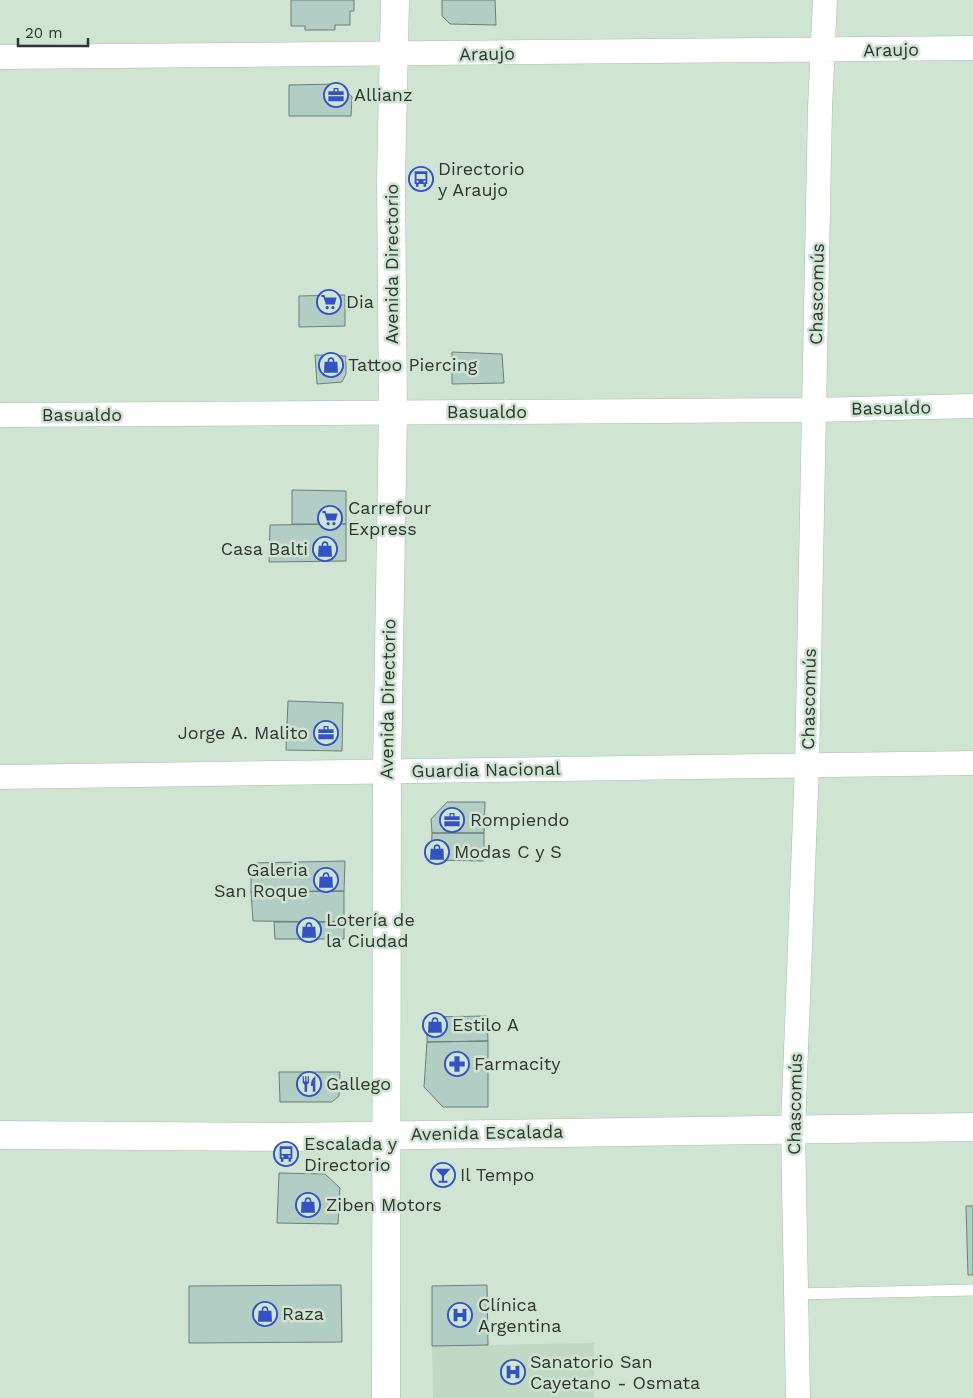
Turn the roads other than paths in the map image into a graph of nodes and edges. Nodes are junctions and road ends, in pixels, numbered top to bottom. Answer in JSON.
{"nodes":[{"id":1,"x":396,"y":0,"type":"edge"},
{"id":2,"x":825,"y":0,"type":"edge"},
{"id":3,"x":973,"y":48,"type":"edge"},
{"id":4,"x":824,"y":51,"type":"junction"},
{"id":5,"x":395,"y":55,"type":"junction"},
{"id":6,"x":0,"y":57,"type":"edge"},
{"id":7,"x":973,"y":406,"type":"edge"},
{"id":8,"x":815,"y":410,"type":"junction"},
{"id":9,"x":393,"y":412,"type":"junction"},
{"id":10,"x":0,"y":416,"type":"edge"},
{"id":11,"x":973,"y":763,"type":"edge"},
{"id":12,"x":807,"y":765,"type":"junction"},
{"id":13,"x":387,"y":771,"type":"junction"},
{"id":14,"x":0,"y":777,"type":"edge"},
{"id":15,"x":973,"y":1127,"type":"edge"},
{"id":16,"x":793,"y":1128,"type":"junction"},
{"id":17,"x":0,"y":1134,"type":"edge"},
{"id":18,"x":387,"y":1135,"type":"junction"},
{"id":19,"x":973,"y":1290,"type":"edge"},
{"id":20,"x":795,"y":1294,"type":"junction"},
{"id":21,"x":386,"y":1398,"type":"edge"},
{"id":22,"x":798,"y":1398,"type":"edge"}],
"edges":[{"from":1,"to":5,"type":"main road","name":"Avenida Directorio"},
{"from":2,"to":4,"type":"street","name":"Chascomús"},
{"from":3,"to":4,"type":"street","name":"Araujo"},
{"from":4,"to":5,"type":"street","name":"Araujo"},
{"from":4,"to":8,"type":"street","name":"Chascomús"},
{"from":5,"to":6,"type":"street","name":"Araujo"},
{"from":5,"to":9,"type":"main road","name":"Avenida Directorio"},
{"from":7,"to":8,"type":"street","name":"Basualdo"},
{"from":8,"to":9,"type":"street","name":"Basualdo"},
{"from":8,"to":12,"type":"street","name":"Chascomús"},
{"from":9,"to":10,"type":"street","name":"Basualdo"},
{"from":9,"to":13,"type":"main road","name":"Avenida Directorio"},
{"from":11,"to":12,"type":"street","name":"Guardia Nacional"},
{"from":12,"to":13,"type":"street","name":"Guardia Nacional"},
{"from":12,"to":16,"type":"street","name":"Chascomús"},
{"from":13,"to":14,"type":"street","name":"Guardia Nacional"},
{"from":13,"to":18,"type":"main road","name":"Avenida Directorio"},
{"from":15,"to":16,"type":"main road","name":"Avenida Escalada"},
{"from":16,"to":18,"type":"main road","name":"Avenida Escalada"},
{"from":16,"to":20,"type":"street","name":"Chascomús"},
{"from":17,"to":18,"type":"main road","name":"Avenida Escalada"},
{"from":18,"to":21,"type":"main road","name":"Avenida Directorio"},
{"from":19,"to":20,"type":"lane"},
{"from":20,"to":22,"type":"street","name":"Chascomús"}]}
